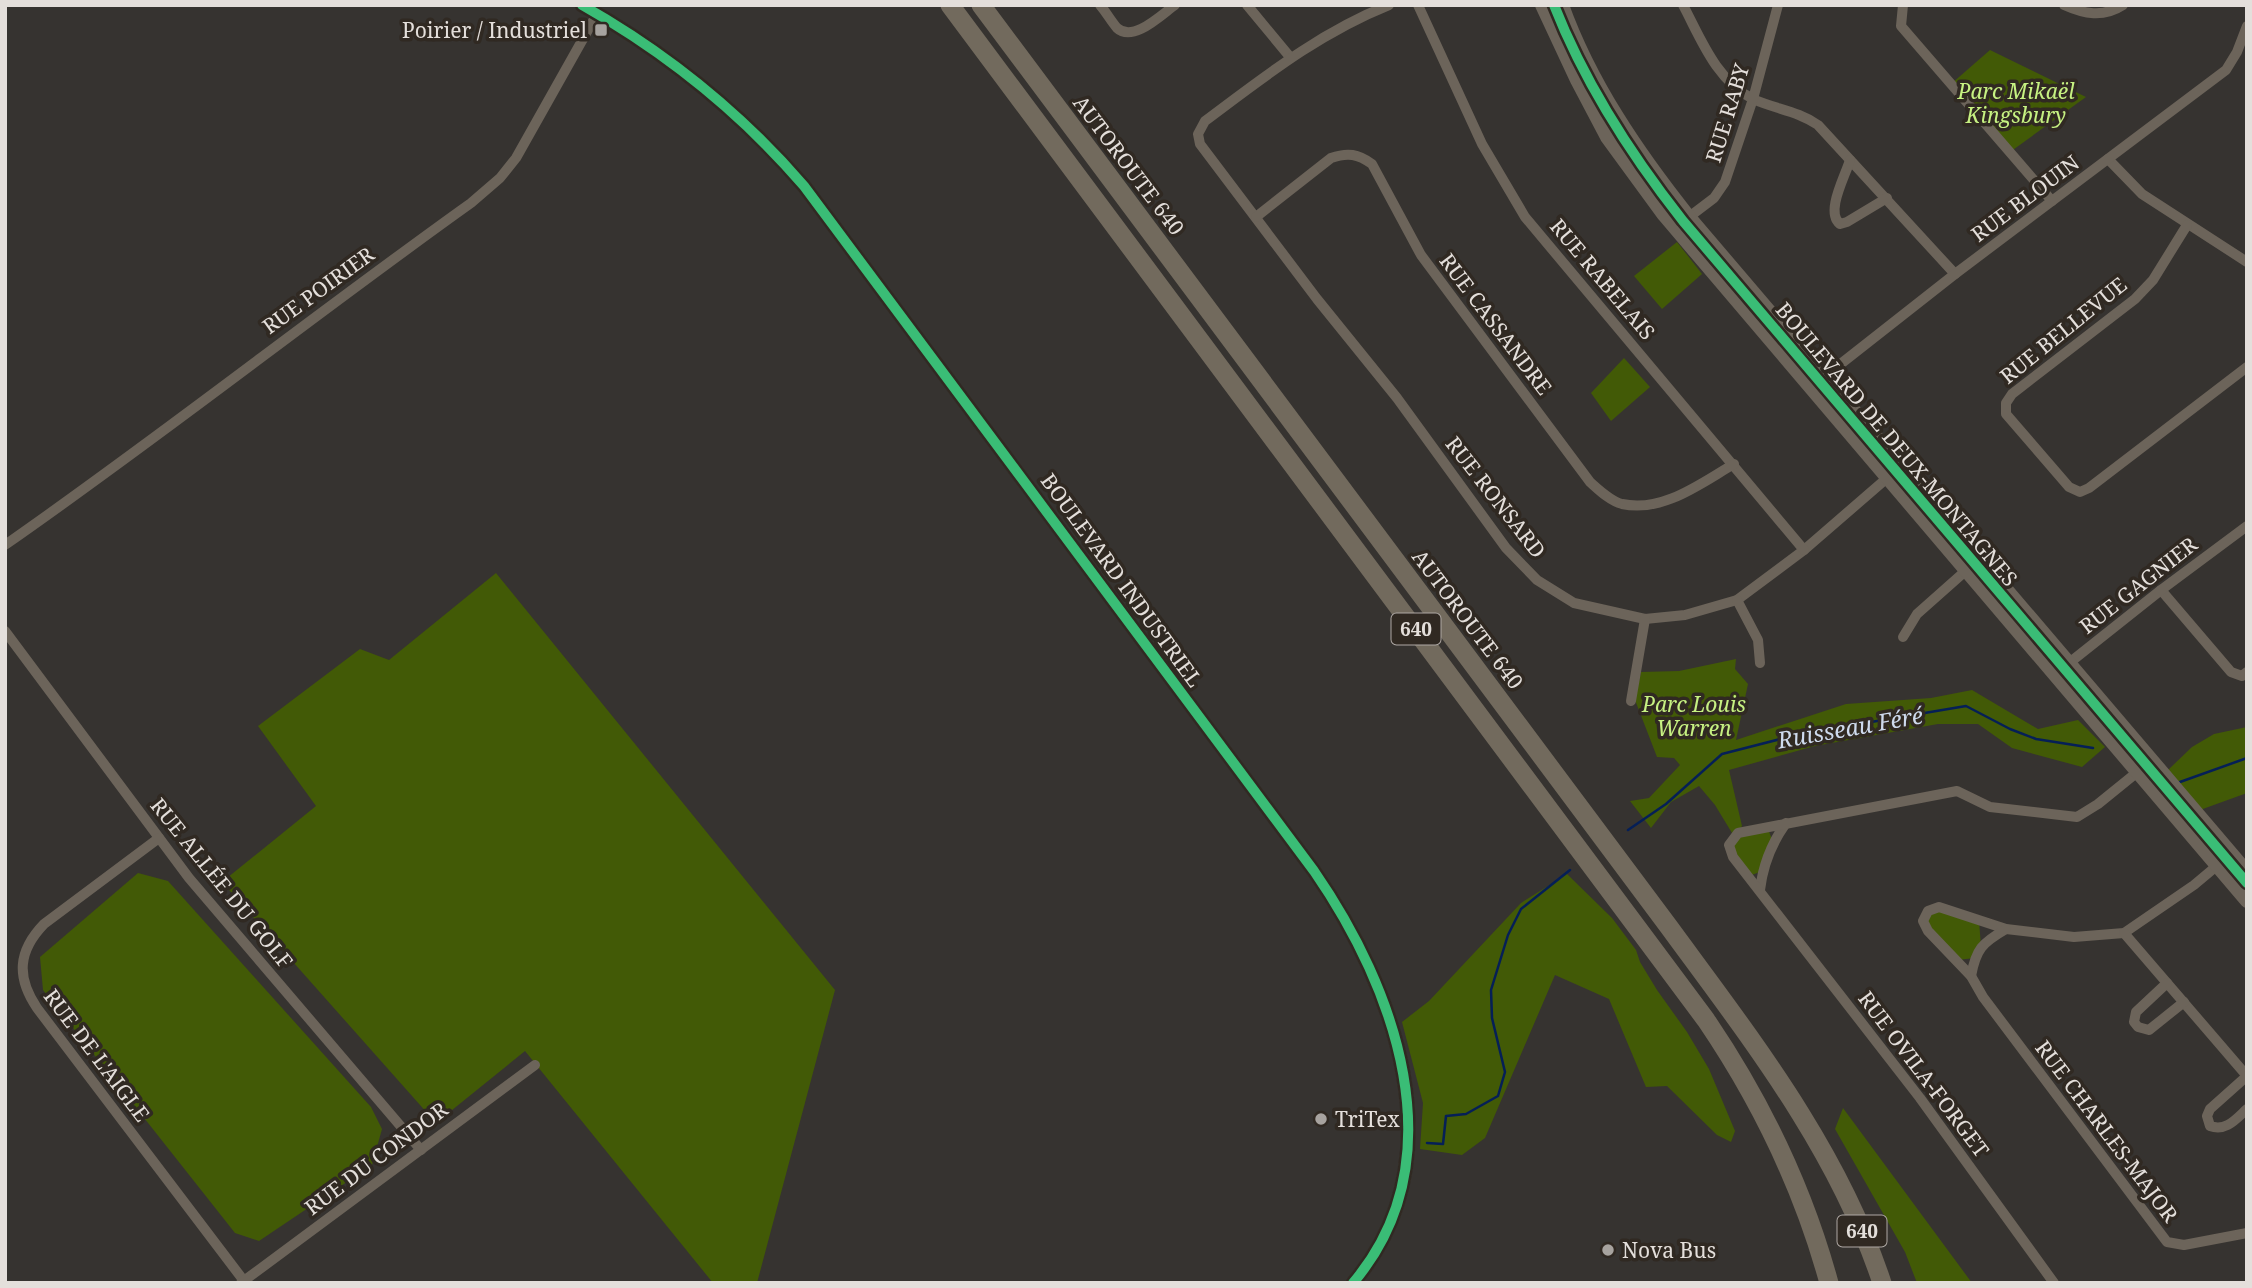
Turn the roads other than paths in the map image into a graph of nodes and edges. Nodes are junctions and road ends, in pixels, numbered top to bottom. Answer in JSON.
{"nodes":[{"id":1,"x":582,"y":5,"type":"edge"},
{"id":2,"x":950,"y":5,"type":"edge"},
{"id":3,"x":981,"y":5,"type":"edge"},
{"id":4,"x":1100,"y":5,"type":"edge"},
{"id":5,"x":1175,"y":5,"type":"edge"},
{"id":6,"x":1247,"y":5,"type":"edge"},
{"id":7,"x":1389,"y":5,"type":"edge"},
{"id":8,"x":1418,"y":5,"type":"edge"},
{"id":9,"x":1542,"y":5,"type":"edge"},
{"id":10,"x":1562,"y":5,"type":"edge"},
{"id":11,"x":1684,"y":5,"type":"edge"},
{"id":12,"x":1779,"y":5,"type":"edge"},
{"id":13,"x":1903,"y":5,"type":"edge"},
{"id":14,"x":2064,"y":5,"type":"edge"},
{"id":15,"x":2123,"y":5,"type":"edge"},
{"id":16,"x":597,"y":14,"type":"junction"},
{"id":17,"x":2247,"y":26,"type":"edge"},
{"id":18,"x":1290,"y":57,"type":"junction"},
{"id":19,"x":1753,"y":99,"type":"junction"},
{"id":20,"x":2108,"y":159,"type":"junction"},
{"id":21,"x":1850,"y":160,"type":"junction"},
{"id":22,"x":1887,"y":198,"type":"junction"},
{"id":23,"x":2053,"y":201,"type":"junction"},
{"id":24,"x":1256,"y":217,"type":"junction"},
{"id":25,"x":1689,"y":217,"type":"junction"},
{"id":26,"x":2188,"y":225,"type":"junction"},
{"id":27,"x":2247,"y":262,"type":"edge"},
{"id":28,"x":1955,"y":274,"type":"junction"},
{"id":29,"x":2247,"y":367,"type":"edge"},
{"id":30,"x":1824,"y":376,"type":"junction"},
{"id":31,"x":1810,"y":388,"type":"junction"},
{"id":32,"x":1734,"y":464,"type":"junction"},
{"id":33,"x":1901,"y":466,"type":"junction"},
{"id":34,"x":1886,"y":477,"type":"junction"},
{"id":35,"x":2247,"y":526,"type":"edge"},
{"id":36,"x":5,"y":545,"type":"edge"},
{"id":37,"x":1804,"y":550,"type":"junction"},
{"id":38,"x":1979,"y":559,"type":"junction"},
{"id":39,"x":1965,"y":570,"type":"junction"},
{"id":40,"x":2161,"y":590,"type":"junction"},
{"id":41,"x":1737,"y":600,"type":"junction"},
{"id":42,"x":1645,"y":620,"type":"junction"},
{"id":43,"x":5,"y":631,"type":"edge"},
{"id":44,"x":1903,"y":637,"type":"dead end"},
{"id":45,"x":1760,"y":663,"type":"dead end"},
{"id":46,"x":2069,"y":663,"type":"junction"},
{"id":47,"x":2247,"y":672,"type":"edge"},
{"id":48,"x":2054,"y":675,"type":"junction"},
{"id":49,"x":1631,"y":701,"type":"dead end"},
{"id":50,"x":2151,"y":761,"type":"junction"},
{"id":51,"x":2136,"y":773,"type":"junction"},
{"id":52,"x":1786,"y":823,"type":"junction"},
{"id":53,"x":159,"y":838,"type":"junction"},
{"id":54,"x":2231,"y":854,"type":"junction"},
{"id":55,"x":2217,"y":867,"type":"junction"},
{"id":56,"x":2247,"y":872,"type":"edge"},
{"id":57,"x":1760,"y":890,"type":"junction"},
{"id":58,"x":2247,"y":901,"type":"edge"},
{"id":59,"x":2006,"y":929,"type":"junction"},
{"id":60,"x":2124,"y":933,"type":"junction"},
{"id":61,"x":1972,"y":976,"type":"junction"},
{"id":62,"x":2167,"y":983,"type":"junction"},
{"id":63,"x":2184,"y":1002,"type":"junction"},
{"id":64,"x":535,"y":1065,"type":"dead end"},
{"id":65,"x":2247,"y":1076,"type":"edge"},
{"id":66,"x":2247,"y":1109,"type":"edge"},
{"id":67,"x":421,"y":1150,"type":"junction"},
{"id":68,"x":2247,"y":1233,"type":"edge"},
{"id":69,"x":242,"y":1282,"type":"edge"},
{"id":70,"x":1353,"y":1283,"type":"edge"},
{"id":71,"x":1829,"y":1283,"type":"edge"},
{"id":72,"x":1882,"y":1283,"type":"edge"},
{"id":73,"x":2054,"y":1283,"type":"edge"}],
"edges":[{"from":1,"to":16,"type":"street","name":"BOULEVARD INDUSTRIEL"},
{"from":2,"to":71,"type":"highway","number":"640"},
{"from":3,"to":72,"type":"highway","name":"AUTOROUTE 640","number":"640"},
{"from":4,"to":5,"type":"street"},
{"from":6,"to":18,"type":"street"},
{"from":7,"to":18,"type":"street"},
{"from":8,"to":32,"type":"street","name":"RUE RABELAIS"},
{"from":9,"to":31,"type":"street","name":"BOULEVARD DE DEUX-MONTAGNES"},
{"from":10,"to":25,"type":"street","name":"BOULEVARD DE DEUX-MONTAGNES"},
{"from":11,"to":19,"type":"street"},
{"from":12,"to":19,"type":"street","name":"RUE RABY"},
{"from":13,"to":23,"type":"street"},
{"from":14,"to":15,"type":"street"},
{"from":16,"to":36,"type":"street","name":"RUE POIRIER"},
{"from":16,"to":70,"type":"street","name":"BOULEVARD INDUSTRIEL"},
{"from":17,"to":20,"type":"street","name":"RUE BLOUIN"},
{"from":18,"to":24,"type":"street","name":"RUE RONSARD"},
{"from":19,"to":21,"type":"street"},
{"from":19,"to":25,"type":"street","name":"RUE RABY"},
{"from":20,"to":23,"type":"street","name":"RUE BLOUIN"},
{"from":20,"to":26,"type":"street"},
{"from":21,"to":22,"type":"street"},
{"from":21,"to":22,"type":"street"},
{"from":22,"to":28,"type":"street"},
{"from":23,"to":28,"type":"street","name":"RUE BLOUIN"},
{"from":24,"to":32,"type":"street","name":"RUE CASSANDRE"},
{"from":24,"to":42,"type":"street","name":"RUE RONSARD"},
{"from":25,"to":30,"type":"street","name":"BOULEVARD DE DEUX-MONTAGNES"},
{"from":26,"to":27,"type":"street"},
{"from":26,"to":29,"type":"street","name":"RUE BELLEVUE"},
{"from":28,"to":30,"type":"street","name":"RUE BLOUIN"},
{"from":30,"to":31,"type":"street","name":"RUE BLOUIN"},
{"from":30,"to":33,"type":"street","name":"BOULEVARD DE DEUX-MONTAGNES"},
{"from":31,"to":34,"type":"street","name":"BOULEVARD DE DEUX-MONTAGNES"},
{"from":32,"to":37,"type":"street","name":"RUE RABELAIS"},
{"from":33,"to":34,"type":"street","name":"RUE RONSARD"},
{"from":33,"to":38,"type":"street","name":"BOULEVARD DE DEUX-MONTAGNES"},
{"from":34,"to":37,"type":"street","name":"RUE RONSARD"},
{"from":34,"to":39,"type":"street","name":"BOULEVARD DE DEUX-MONTAGNES"},
{"from":35,"to":40,"type":"street","name":"RUE GAGNIER"},
{"from":37,"to":41,"type":"street","name":"RUE RONSARD"},
{"from":38,"to":39,"type":"street"},
{"from":38,"to":46,"type":"street","name":"BOULEVARD DE DEUX-MONTAGNES"},
{"from":39,"to":44,"type":"street"},
{"from":39,"to":48,"type":"street","name":"BOULEVARD DE DEUX-MONTAGNES"},
{"from":40,"to":46,"type":"street","name":"RUE GAGNIER"},
{"from":40,"to":47,"type":"street"},
{"from":41,"to":42,"type":"street","name":"RUE RONSARD"},
{"from":41,"to":45,"type":"street"},
{"from":42,"to":49,"type":"street"},
{"from":43,"to":53,"type":"street","name":"RUE ALLÉE DU GOLF"},
{"from":46,"to":48,"type":"street","name":"RUE GAGNIER"},
{"from":46,"to":50,"type":"street","name":"BOULEVARD DE DEUX-MONTAGNES"},
{"from":48,"to":51,"type":"street","name":"BOULEVARD DE DEUX-MONTAGNES"},
{"from":50,"to":51,"type":"street","name":"RUE OVILA-FORGET"},
{"from":50,"to":54,"type":"street","name":"BOULEVARD DE DEUX-MONTAGNES"},
{"from":51,"to":52,"type":"street","name":"RUE OVILA-FORGET"},
{"from":51,"to":55,"type":"street","name":"BOULEVARD DE DEUX-MONTAGNES"},
{"from":52,"to":57,"type":"street"},
{"from":52,"to":57,"type":"street","name":"RUE OVILA-FORGET"},
{"from":53,"to":67,"type":"street","name":"RUE ALLÉE DU GOLF"},
{"from":53,"to":69,"type":"street","name":"RUE DE L'AIGLE"},
{"from":54,"to":55,"type":"street","name":"RUE CHARLES-MAJOR"},
{"from":54,"to":56,"type":"street","name":"BOULEVARD DE DEUX-MONTAGNES"},
{"from":55,"to":58,"type":"street","name":"BOULEVARD DE DEUX-MONTAGNES"},
{"from":55,"to":60,"type":"street","name":"RUE CHARLES-MAJOR"},
{"from":57,"to":73,"type":"street","name":"RUE OVILA-FORGET"},
{"from":59,"to":60,"type":"street","name":"RUE CHARLES-MAJOR"},
{"from":59,"to":61,"type":"street"},
{"from":59,"to":61,"type":"street","name":"RUE CHARLES-MAJOR"},
{"from":60,"to":62,"type":"street"},
{"from":61,"to":68,"type":"street","name":"RUE CHARLES-MAJOR"},
{"from":62,"to":63,"type":"street"},
{"from":62,"to":63,"type":"street"},
{"from":63,"to":65,"type":"street"},
{"from":64,"to":67,"type":"street","name":"RUE DU CONDOR"},
{"from":65,"to":66,"type":"street"},
{"from":67,"to":69,"type":"street","name":"RUE DU CONDOR"}]}
